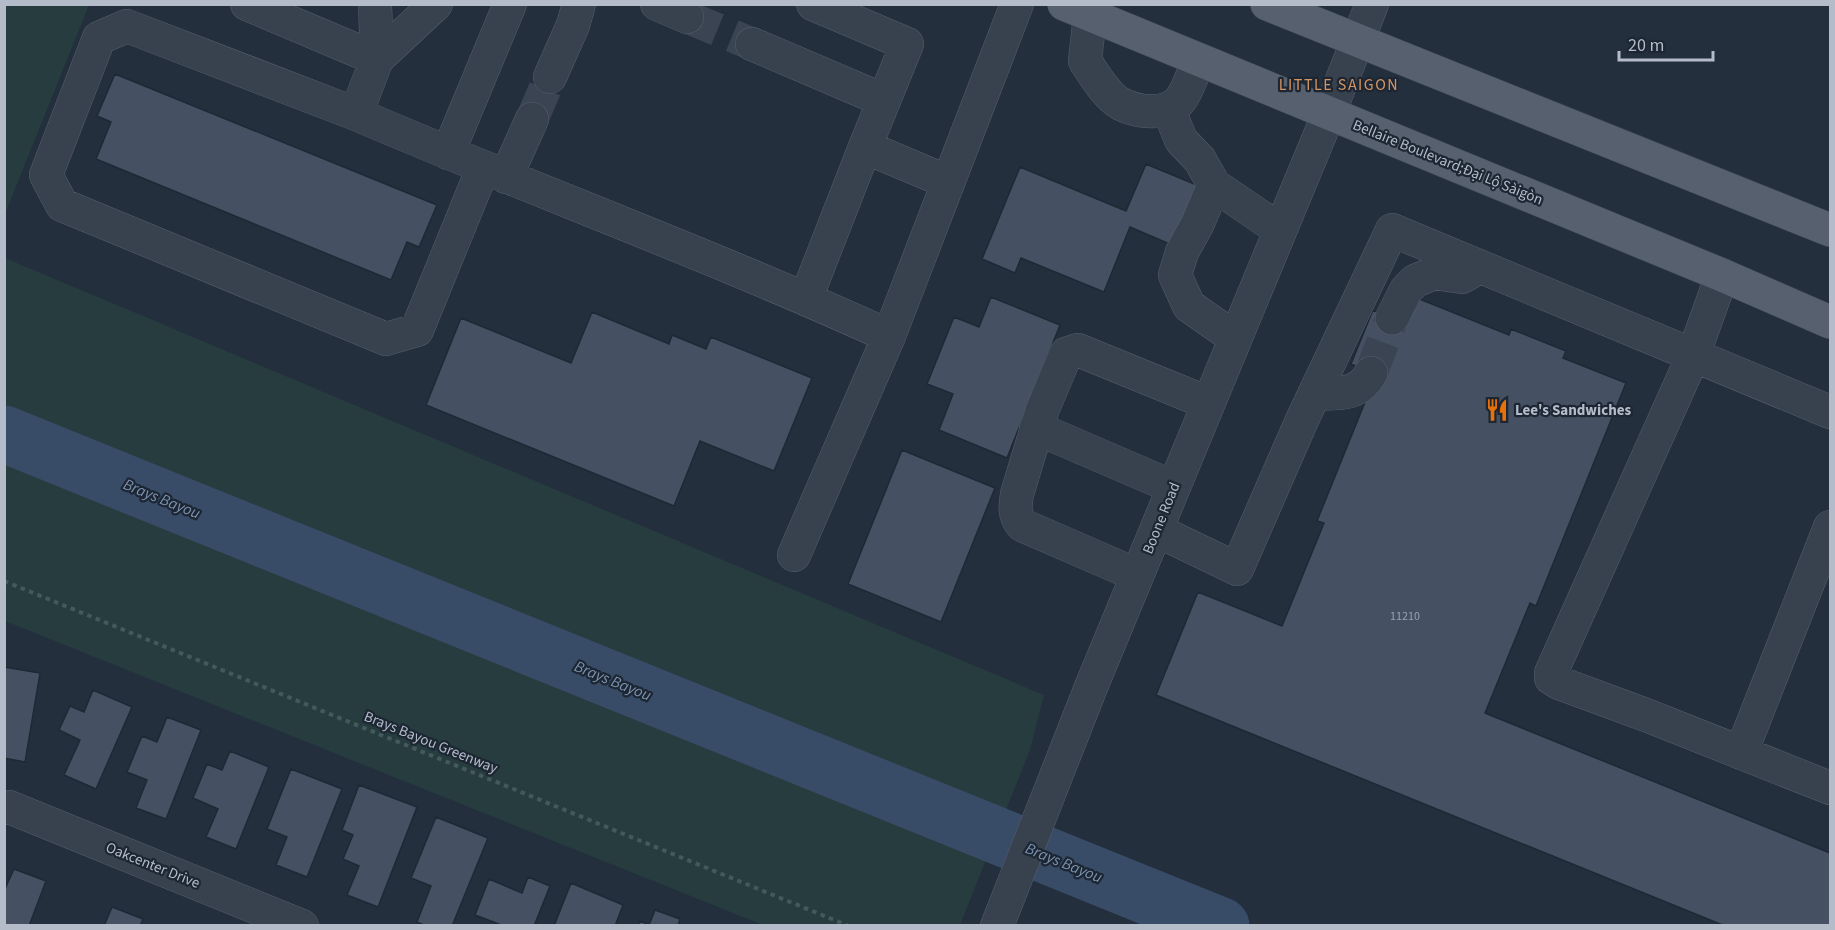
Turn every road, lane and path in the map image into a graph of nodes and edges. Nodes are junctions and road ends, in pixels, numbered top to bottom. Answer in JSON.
{"nodes":[{"id":1,"x":247,"y":4,"type":"edge"},
{"id":2,"x":375,"y":4,"type":"edge"},
{"id":3,"x":436,"y":4,"type":"edge"},
{"id":4,"x":510,"y":4,"type":"edge"},
{"id":5,"x":579,"y":4,"type":"edge"},
{"id":6,"x":657,"y":4,"type":"edge"},
{"id":7,"x":813,"y":4,"type":"edge"},
{"id":8,"x":1017,"y":4,"type":"edge"},
{"id":9,"x":1267,"y":4,"type":"edge"},
{"id":10,"x":1372,"y":4,"type":"edge"},
{"id":11,"x":1077,"y":10,"type":"edge"},
{"id":12,"x":687,"y":17,"type":"tunnel mouth"},
{"id":13,"x":1357,"y":41,"type":"junction"},
{"id":14,"x":752,"y":44,"type":"tunnel mouth"},
{"id":15,"x":377,"y":59,"type":"junction"},
{"id":16,"x":1199,"y":60,"type":"junction"},
{"id":17,"x":550,"y":77,"type":"tunnel mouth"},
{"id":18,"x":883,"y":100,"type":"junction"},
{"id":19,"x":1169,"y":110,"type":"junction"},
{"id":20,"x":1329,"y":113,"type":"junction"},
{"id":21,"x":356,"y":114,"type":"junction"},
{"id":22,"x":532,"y":119,"type":"tunnel mouth"},
{"id":23,"x":865,"y":147,"type":"junction"},
{"id":24,"x":448,"y":153,"type":"junction"},
{"id":25,"x":495,"y":172,"type":"junction"},
{"id":26,"x":948,"y":182,"type":"junction"},
{"id":27,"x":1214,"y":185,"type":"junction"},
{"id":28,"x":1280,"y":230,"type":"junction"},
{"id":29,"x":1830,"y":230,"type":"edge"},
{"id":30,"x":1480,"y":267,"type":"junction"},
{"id":31,"x":1722,"y":275,"type":"junction"},
{"id":32,"x":806,"y":298,"type":"junction"},
{"id":33,"x":1392,"y":318,"type":"tunnel mouth"},
{"id":34,"x":1830,"y":322,"type":"edge"},
{"id":35,"x":889,"y":336,"type":"junction"},
{"id":36,"x":1235,"y":338,"type":"junction"},
{"id":37,"x":1693,"y":356,"type":"junction"},
{"id":38,"x":1371,"y":373,"type":"tunnel mouth"},
{"id":39,"x":1314,"y":394,"type":"junction"},
{"id":40,"x":1208,"y":404,"type":"junction"},
{"id":41,"x":1830,"y":412,"type":"edge"},
{"id":42,"x":1036,"y":428,"type":"junction"},
{"id":43,"x":1173,"y":488,"type":"junction"},
{"id":44,"x":1830,"y":527,"type":"edge"},
{"id":45,"x":1156,"y":530,"type":"junction"},
{"id":46,"x":794,"y":555,"type":"dead end"},
{"id":47,"x":1137,"y":575,"type":"junction"},
{"id":48,"x":4,"y":581,"type":"edge"},
{"id":49,"x":1741,"y":753,"type":"junction"},
{"id":50,"x":1830,"y":789,"type":"edge"},
{"id":51,"x":4,"y":808,"type":"edge"},
{"id":52,"x":302,"y":926,"type":"edge"},
{"id":53,"x":849,"y":926,"type":"edge"},
{"id":54,"x":997,"y":926,"type":"edge"}],
"edges":[{"from":1,"to":15,"type":"street"},
{"from":2,"to":15,"type":"street"},
{"from":3,"to":15,"type":"street"},
{"from":4,"to":24,"type":"street"},
{"from":5,"to":17,"type":"street"},
{"from":6,"to":12,"type":"street"},
{"from":7,"to":18,"type":"street"},
{"from":8,"to":26,"type":"street"},
{"from":9,"to":13,"type":"main road"},
{"from":10,"to":13,"type":"street","name":"Boone Road"},
{"from":11,"to":16,"type":"main road","name":"Bellaire Boulevard;Đại Lộ Sàigòn"},
{"from":11,"to":19,"type":"street"},
{"from":13,"to":20,"type":"street","name":"Boone Road"},
{"from":13,"to":29,"type":"main road"},
{"from":14,"to":18,"type":"street"},
{"from":15,"to":21,"type":"street"},
{"from":16,"to":19,"type":"street"},
{"from":16,"to":20,"type":"main road","name":"Bellaire Boulevard;Đại Lộ Sàigòn"},
{"from":18,"to":23,"type":"street"},
{"from":19,"to":27,"type":"street"},
{"from":20,"to":28,"type":"street","name":"Boone Road"},
{"from":20,"to":31,"type":"main road","name":"Bellaire Boulevard;Đại Lộ Sàigòn"},
{"from":21,"to":24,"type":"street"},
{"from":21,"to":25,"type":"street"},
{"from":22,"to":25,"type":"street"},
{"from":23,"to":26,"type":"street"},
{"from":23,"to":32,"type":"street"},
{"from":24,"to":25,"type":"street"},
{"from":25,"to":32,"type":"street"},
{"from":26,"to":35,"type":"street"},
{"from":27,"to":28,"type":"street"},
{"from":27,"to":36,"type":"street"},
{"from":28,"to":36,"type":"street","name":"Boone Road"},
{"from":30,"to":33,"type":"street"},
{"from":30,"to":37,"type":"street"},
{"from":30,"to":39,"type":"street"},
{"from":31,"to":34,"type":"main road","name":"Bellaire Boulevard;Đại Lộ Sàigòn"},
{"from":31,"to":37,"type":"street"},
{"from":32,"to":35,"type":"street"},
{"from":35,"to":46,"type":"street"},
{"from":36,"to":40,"type":"street","name":"Boone Road"},
{"from":37,"to":41,"type":"street"},
{"from":37,"to":49,"type":"street"},
{"from":38,"to":39,"type":"street"},
{"from":39,"to":45,"type":"street"},
{"from":40,"to":42,"type":"street"},
{"from":40,"to":43,"type":"street","name":"Boone Road"},
{"from":42,"to":43,"type":"street"},
{"from":42,"to":47,"type":"street"},
{"from":43,"to":45,"type":"street","name":"Boone Road"},
{"from":44,"to":49,"type":"street"},
{"from":45,"to":47,"type":"street","name":"Boone Road"},
{"from":47,"to":54,"type":"street","name":"Boone Road"},
{"from":48,"to":53,"type":"path","name":"Brays Bayou Greenway"},
{"from":49,"to":50,"type":"street"},
{"from":51,"to":52,"type":"street","name":"Oakcenter Drive"}]}
